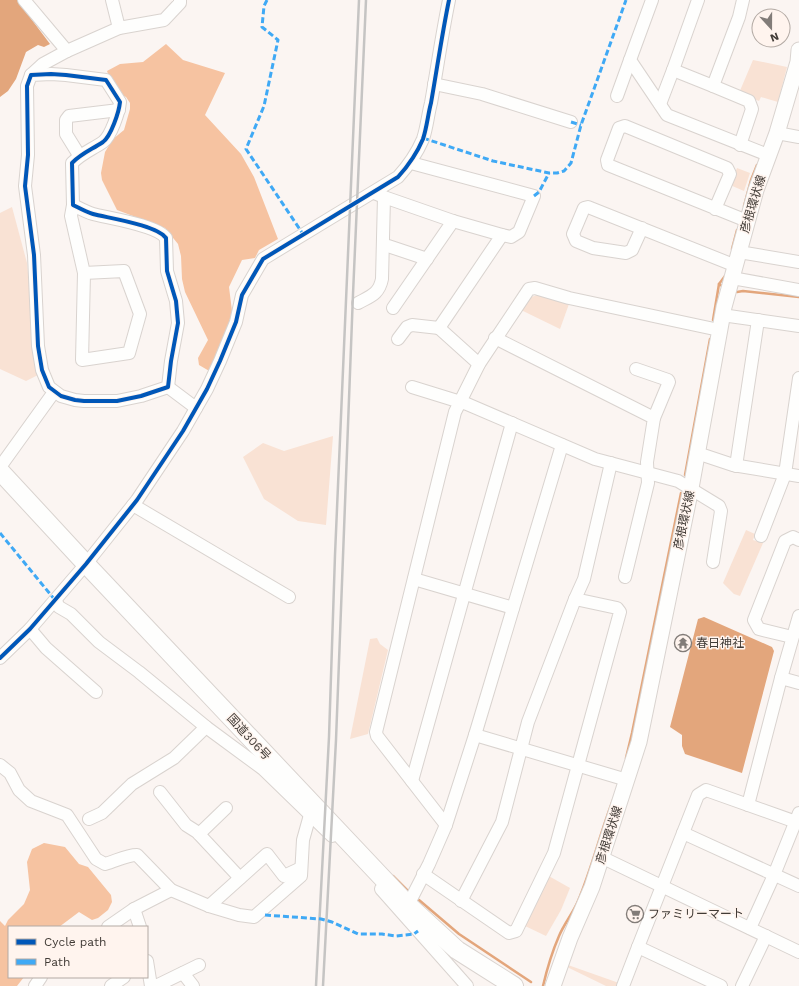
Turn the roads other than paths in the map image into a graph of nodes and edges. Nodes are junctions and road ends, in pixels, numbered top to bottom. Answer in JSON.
{"nodes":[{"id":1,"x":24,"y":0,"type":"edge"},
{"id":2,"x":112,"y":0,"type":"edge"},
{"id":3,"x":180,"y":0,"type":"edge"},
{"id":4,"x":450,"y":0,"type":"edge"},
{"id":5,"x":652,"y":0,"type":"edge"},
{"id":6,"x":698,"y":0,"type":"edge"},
{"id":7,"x":743,"y":0,"type":"edge"},
{"id":8,"x":119,"y":28,"type":"junction"},
{"id":9,"x":799,"y":50,"type":"edge"},
{"id":10,"x":67,"y":51,"type":"junction"},
{"id":11,"x":630,"y":60,"type":"junction"},
{"id":12,"x":673,"y":70,"type":"junction"},
{"id":13,"x":31,"y":75,"type":"junction"},
{"id":14,"x":434,"y":84,"type":"junction"},
{"id":15,"x":713,"y":86,"type":"junction"},
{"id":16,"x":616,"y":96,"type":"dead end"},
{"id":17,"x":660,"y":104,"type":"junction"},
{"id":18,"x":119,"y":110,"type":"junction"},
{"id":19,"x":571,"y":122,"type":"dead end"},
{"id":20,"x":777,"y":133,"type":"junction"},
{"id":21,"x":799,"y":137,"type":"edge"},
{"id":22,"x":740,"y":145,"type":"junction"},
{"id":23,"x":79,"y":155,"type":"junction"},
{"id":24,"x":768,"y":155,"type":"junction"},
{"id":25,"x":411,"y":163,"type":"junction"},
{"id":26,"x":379,"y":195,"type":"junction"},
{"id":27,"x":72,"y":205,"type":"junction"},
{"id":28,"x":715,"y":208,"type":"junction"},
{"id":29,"x":453,"y":221,"type":"junction"},
{"id":30,"x":747,"y":221,"type":"junction"},
{"id":31,"x":642,"y":228,"type":"junction"},
{"id":32,"x":502,"y":235,"type":"junction"},
{"id":33,"x":388,"y":246,"type":"dead end"},
{"id":34,"x":427,"y":259,"type":"junction"},
{"id":35,"x":799,"y":262,"type":"edge"},
{"id":36,"x":734,"y":271,"type":"junction"},
{"id":37,"x":84,"y":273,"type":"junction"},
{"id":38,"x":799,"y":290,"type":"edge"},
{"id":39,"x":358,"y":303,"type":"dead end"},
{"id":40,"x":393,"y":308,"type":"dead end"},
{"id":41,"x":723,"y":311,"type":"junction"},
{"id":42,"x":758,"y":320,"type":"junction"},
{"id":43,"x":799,"y":326,"type":"edge"},
{"id":44,"x":439,"y":328,"type":"junction"},
{"id":45,"x":719,"y":330,"type":"junction"},
{"id":46,"x":495,"y":338,"type":"junction"},
{"id":47,"x":398,"y":339,"type":"dead end"},
{"id":48,"x":479,"y":364,"type":"junction"},
{"id":49,"x":636,"y":369,"type":"dead end"},
{"id":50,"x":799,"y":378,"type":"edge"},
{"id":51,"x":168,"y":387,"type":"junction"},
{"id":52,"x":412,"y":387,"type":"dead end"},
{"id":53,"x":54,"y":392,"type":"junction"},
{"id":54,"x":459,"y":402,"type":"junction"},
{"id":55,"x":196,"y":408,"type":"junction"},
{"id":56,"x":654,"y":418,"type":"junction"},
{"id":57,"x":512,"y":423,"type":"junction"},
{"id":58,"x":562,"y":445,"type":"junction"},
{"id":59,"x":697,"y":453,"type":"junction"},
{"id":60,"x":611,"y":463,"type":"junction"},
{"id":61,"x":736,"y":466,"type":"junction"},
{"id":62,"x":648,"y":472,"type":"junction"},
{"id":63,"x":785,"y":474,"type":"junction"},
{"id":64,"x":2,"y":476,"type":"edge"},
{"id":65,"x":799,"y":476,"type":"edge"},
{"id":66,"x":691,"y":488,"type":"junction"},
{"id":67,"x":133,"y":505,"type":"junction"},
{"id":68,"x":761,"y":536,"type":"dead end"},
{"id":69,"x":799,"y":540,"type":"edge"},
{"id":70,"x":713,"y":562,"type":"dead end"},
{"id":71,"x":86,"y":564,"type":"junction"},
{"id":72,"x":625,"y":577,"type":"dead end"},
{"id":73,"x":414,"y":579,"type":"junction"},
{"id":74,"x":464,"y":594,"type":"junction"},
{"id":75,"x":288,"y":596,"type":"dead end"},
{"id":76,"x":575,"y":599,"type":"junction"},
{"id":77,"x":55,"y":600,"type":"junction"},
{"id":78,"x":513,"y":608,"type":"junction"},
{"id":79,"x":799,"y":616,"type":"edge"},
{"id":80,"x":30,"y":629,"type":"junction"},
{"id":81,"x":792,"y":637,"type":"junction"},
{"id":82,"x":1,"y":656,"type":"edge"},
{"id":83,"x":781,"y":678,"type":"junction"},
{"id":84,"x":799,"y":683,"type":"edge"},
{"id":85,"x":96,"y":692,"type":"dead end"},
{"id":86,"x":206,"y":727,"type":"junction"},
{"id":87,"x":475,"y":735,"type":"junction"},
{"id":88,"x":521,"y":749,"type":"junction"},
{"id":89,"x":0,"y":765,"type":"edge"},
{"id":90,"x":578,"y":765,"type":"junction"},
{"id":91,"x":627,"y":780,"type":"junction"},
{"id":92,"x":412,"y":781,"type":"junction"},
{"id":93,"x":160,"y":792,"type":"dead end"},
{"id":94,"x":748,"y":805,"type":"junction"},
{"id":95,"x":226,"y":808,"type":"dead end"},
{"id":96,"x":310,"y":815,"type":"junction"},
{"id":97,"x":89,"y":819,"type":"dead end"},
{"id":98,"x":798,"y":820,"type":"edge"},
{"id":99,"x":446,"y":825,"type":"junction"},
{"id":100,"x":683,"y":833,"type":"junction"},
{"id":101,"x":199,"y":834,"type":"junction"},
{"id":102,"x":601,"y":857,"type":"junction"},
{"id":103,"x":301,"y":868,"type":"junction"},
{"id":104,"x":423,"y":874,"type":"junction"},
{"id":105,"x":774,"y":874,"type":"junction"},
{"id":106,"x":240,"y":878,"type":"junction"},
{"id":107,"x":662,"y":886,"type":"junction"},
{"id":108,"x":799,"y":886,"type":"edge"},
{"id":109,"x":171,"y":890,"type":"junction"},
{"id":110,"x":461,"y":901,"type":"junction"},
{"id":111,"x":408,"y":905,"type":"junction"},
{"id":112,"x":209,"y":906,"type":"junction"},
{"id":113,"x":134,"y":909,"type":"junction"},
{"id":114,"x":109,"y":926,"type":"edge"},
{"id":115,"x":140,"y":926,"type":"edge"},
{"id":116,"x":750,"y":928,"type":"junction"},
{"id":117,"x":766,"y":936,"type":"junction"},
{"id":118,"x":638,"y":947,"type":"junction"},
{"id":119,"x":799,"y":952,"type":"edge"},
{"id":120,"x":199,"y":965,"type":"dead end"},
{"id":121,"x":148,"y":966,"type":"edge"},
{"id":122,"x":183,"y":973,"type":"junction"},
{"id":123,"x":123,"y":978,"type":"edge"},
{"id":124,"x":713,"y":984,"type":"edge"},
{"id":125,"x":745,"y":985,"type":"edge"},
{"id":126,"x":111,"y":986,"type":"edge"},
{"id":127,"x":151,"y":986,"type":"edge"},
{"id":128,"x":193,"y":986,"type":"edge"},
{"id":129,"x":467,"y":986,"type":"edge"},
{"id":130,"x":514,"y":986,"type":"edge"},
{"id":131,"x":553,"y":986,"type":"edge"},
{"id":132,"x":623,"y":986,"type":"edge"}],
"edges":[{"from":1,"to":10,"type":"street"},
{"from":2,"to":8,"type":"street"},
{"from":3,"to":8,"type":"street"},
{"from":4,"to":14,"type":"street"},
{"from":5,"to":11,"type":"street"},
{"from":6,"to":12,"type":"street"},
{"from":7,"to":15,"type":"street"},
{"from":8,"to":10,"type":"street"},
{"from":9,"to":20,"type":"main road","name":"彦根環状線"},
{"from":10,"to":13,"type":"street"},
{"from":11,"to":16,"type":"street"},
{"from":11,"to":17,"type":"street"},
{"from":12,"to":15,"type":"street"},
{"from":12,"to":17,"type":"street"},
{"from":13,"to":18,"type":"street"},
{"from":13,"to":53,"type":"street"},
{"from":14,"to":19,"type":"street"},
{"from":14,"to":25,"type":"street"},
{"from":15,"to":22,"type":"street"},
{"from":17,"to":22,"type":"street"},
{"from":18,"to":23,"type":"street"},
{"from":18,"to":23,"type":"street"},
{"from":20,"to":21,"type":"street"},
{"from":20,"to":24,"type":"main road","name":"彦根環状線"},
{"from":22,"to":24,"type":"street"},
{"from":23,"to":27,"type":"street"},
{"from":24,"to":30,"type":"main road","name":"彦根環状線"},
{"from":25,"to":26,"type":"street"},
{"from":25,"to":32,"type":"street"},
{"from":26,"to":29,"type":"street"},
{"from":26,"to":39,"type":"street"},
{"from":26,"to":55,"type":"street"},
{"from":27,"to":37,"type":"street"},
{"from":27,"to":51,"type":"street"},
{"from":28,"to":28,"type":"street"},
{"from":28,"to":30,"type":"street"},
{"from":29,"to":32,"type":"street"},
{"from":29,"to":34,"type":"street"},
{"from":30,"to":36,"type":"main road","name":"彦根環状線"},
{"from":31,"to":31,"type":"street"},
{"from":31,"to":36,"type":"street"},
{"from":32,"to":44,"type":"street"},
{"from":33,"to":34,"type":"street"},
{"from":34,"to":40,"type":"street"},
{"from":35,"to":36,"type":"street"},
{"from":36,"to":38,"type":"street"},
{"from":36,"to":41,"type":"main road","name":"彦根環状線"},
{"from":37,"to":37,"type":"street"},
{"from":41,"to":42,"type":"street"},
{"from":41,"to":45,"type":"main road","name":"彦根環状線"},
{"from":42,"to":43,"type":"street"},
{"from":42,"to":61,"type":"street"},
{"from":44,"to":47,"type":"street"},
{"from":44,"to":48,"type":"street"},
{"from":45,"to":46,"type":"street"},
{"from":45,"to":59,"type":"main road","name":"彦根環状線"},
{"from":46,"to":48,"type":"street"},
{"from":46,"to":56,"type":"street"},
{"from":48,"to":54,"type":"street"},
{"from":49,"to":56,"type":"street"},
{"from":50,"to":63,"type":"street"},
{"from":51,"to":53,"type":"street"},
{"from":51,"to":55,"type":"street"},
{"from":52,"to":54,"type":"street"},
{"from":53,"to":64,"type":"street"},
{"from":54,"to":57,"type":"street"},
{"from":54,"to":73,"type":"street"},
{"from":55,"to":67,"type":"street"},
{"from":56,"to":62,"type":"street"},
{"from":57,"to":58,"type":"street"},
{"from":57,"to":74,"type":"street"},
{"from":58,"to":60,"type":"street"},
{"from":58,"to":78,"type":"street"},
{"from":59,"to":61,"type":"street"},
{"from":59,"to":66,"type":"main road","name":"彦根環状線"},
{"from":60,"to":62,"type":"street"},
{"from":60,"to":76,"type":"street"},
{"from":61,"to":63,"type":"street"},
{"from":62,"to":66,"type":"street"},
{"from":62,"to":72,"type":"street"},
{"from":63,"to":65,"type":"street"},
{"from":63,"to":68,"type":"street"},
{"from":64,"to":71,"type":"highway","name":"国道306号"},
{"from":66,"to":70,"type":"street"},
{"from":66,"to":91,"type":"main road","name":"彦根環状線"},
{"from":67,"to":71,"type":"street"},
{"from":67,"to":75,"type":"street"},
{"from":69,"to":81,"type":"street"},
{"from":71,"to":77,"type":"street"},
{"from":71,"to":111,"type":"highway","name":"国道306号"},
{"from":73,"to":74,"type":"street"},
{"from":73,"to":92,"type":"street"},
{"from":74,"to":78,"type":"street"},
{"from":74,"to":92,"type":"street"},
{"from":76,"to":88,"type":"street"},
{"from":76,"to":90,"type":"street"},
{"from":77,"to":80,"type":"street"},
{"from":77,"to":86,"type":"street"},
{"from":78,"to":87,"type":"street"},
{"from":79,"to":81,"type":"street"},
{"from":80,"to":82,"type":"street"},
{"from":80,"to":85,"type":"street"},
{"from":81,"to":83,"type":"street"},
{"from":83,"to":84,"type":"street"},
{"from":83,"to":94,"type":"street"},
{"from":86,"to":96,"type":"street"},
{"from":86,"to":97,"type":"street"},
{"from":87,"to":88,"type":"street"},
{"from":87,"to":99,"type":"street"},
{"from":88,"to":90,"type":"street"},
{"from":88,"to":110,"type":"street"},
{"from":89,"to":109,"type":"street"},
{"from":90,"to":91,"type":"street"},
{"from":90,"to":110,"type":"street"},
{"from":91,"to":102,"type":"main road","name":"彦根環状線"},
{"from":92,"to":99,"type":"street"},
{"from":93,"to":101,"type":"street"},
{"from":94,"to":98,"type":"street"},
{"from":94,"to":100,"type":"street"},
{"from":95,"to":101,"type":"street"},
{"from":96,"to":103,"type":"street"},
{"from":96,"to":129,"type":"street"},
{"from":98,"to":105,"type":"street"},
{"from":99,"to":104,"type":"street"},
{"from":100,"to":105,"type":"street"},
{"from":100,"to":107,"type":"street"},
{"from":101,"to":106,"type":"street"},
{"from":102,"to":107,"type":"street"},
{"from":102,"to":131,"type":"main road","name":"彦根環状線"},
{"from":103,"to":106,"type":"street"},
{"from":103,"to":112,"type":"street"},
{"from":104,"to":110,"type":"street"},
{"from":104,"to":111,"type":"street"},
{"from":105,"to":108,"type":"street"},
{"from":105,"to":116,"type":"street"},
{"from":106,"to":112,"type":"street"},
{"from":107,"to":116,"type":"street"},
{"from":107,"to":118,"type":"street"},
{"from":109,"to":112,"type":"street"},
{"from":109,"to":113,"type":"street"},
{"from":111,"to":130,"type":"highway","name":"国道306号"},
{"from":113,"to":114,"type":"street"},
{"from":113,"to":115,"type":"street"},
{"from":116,"to":117,"type":"street"},
{"from":117,"to":119,"type":"street"},
{"from":117,"to":125,"type":"street"},
{"from":118,"to":124,"type":"street"},
{"from":118,"to":132,"type":"street"},
{"from":120,"to":122,"type":"street"},
{"from":121,"to":127,"type":"street"},
{"from":122,"to":127,"type":"street"},
{"from":122,"to":128,"type":"street"},
{"from":123,"to":126,"type":"street"}]}
